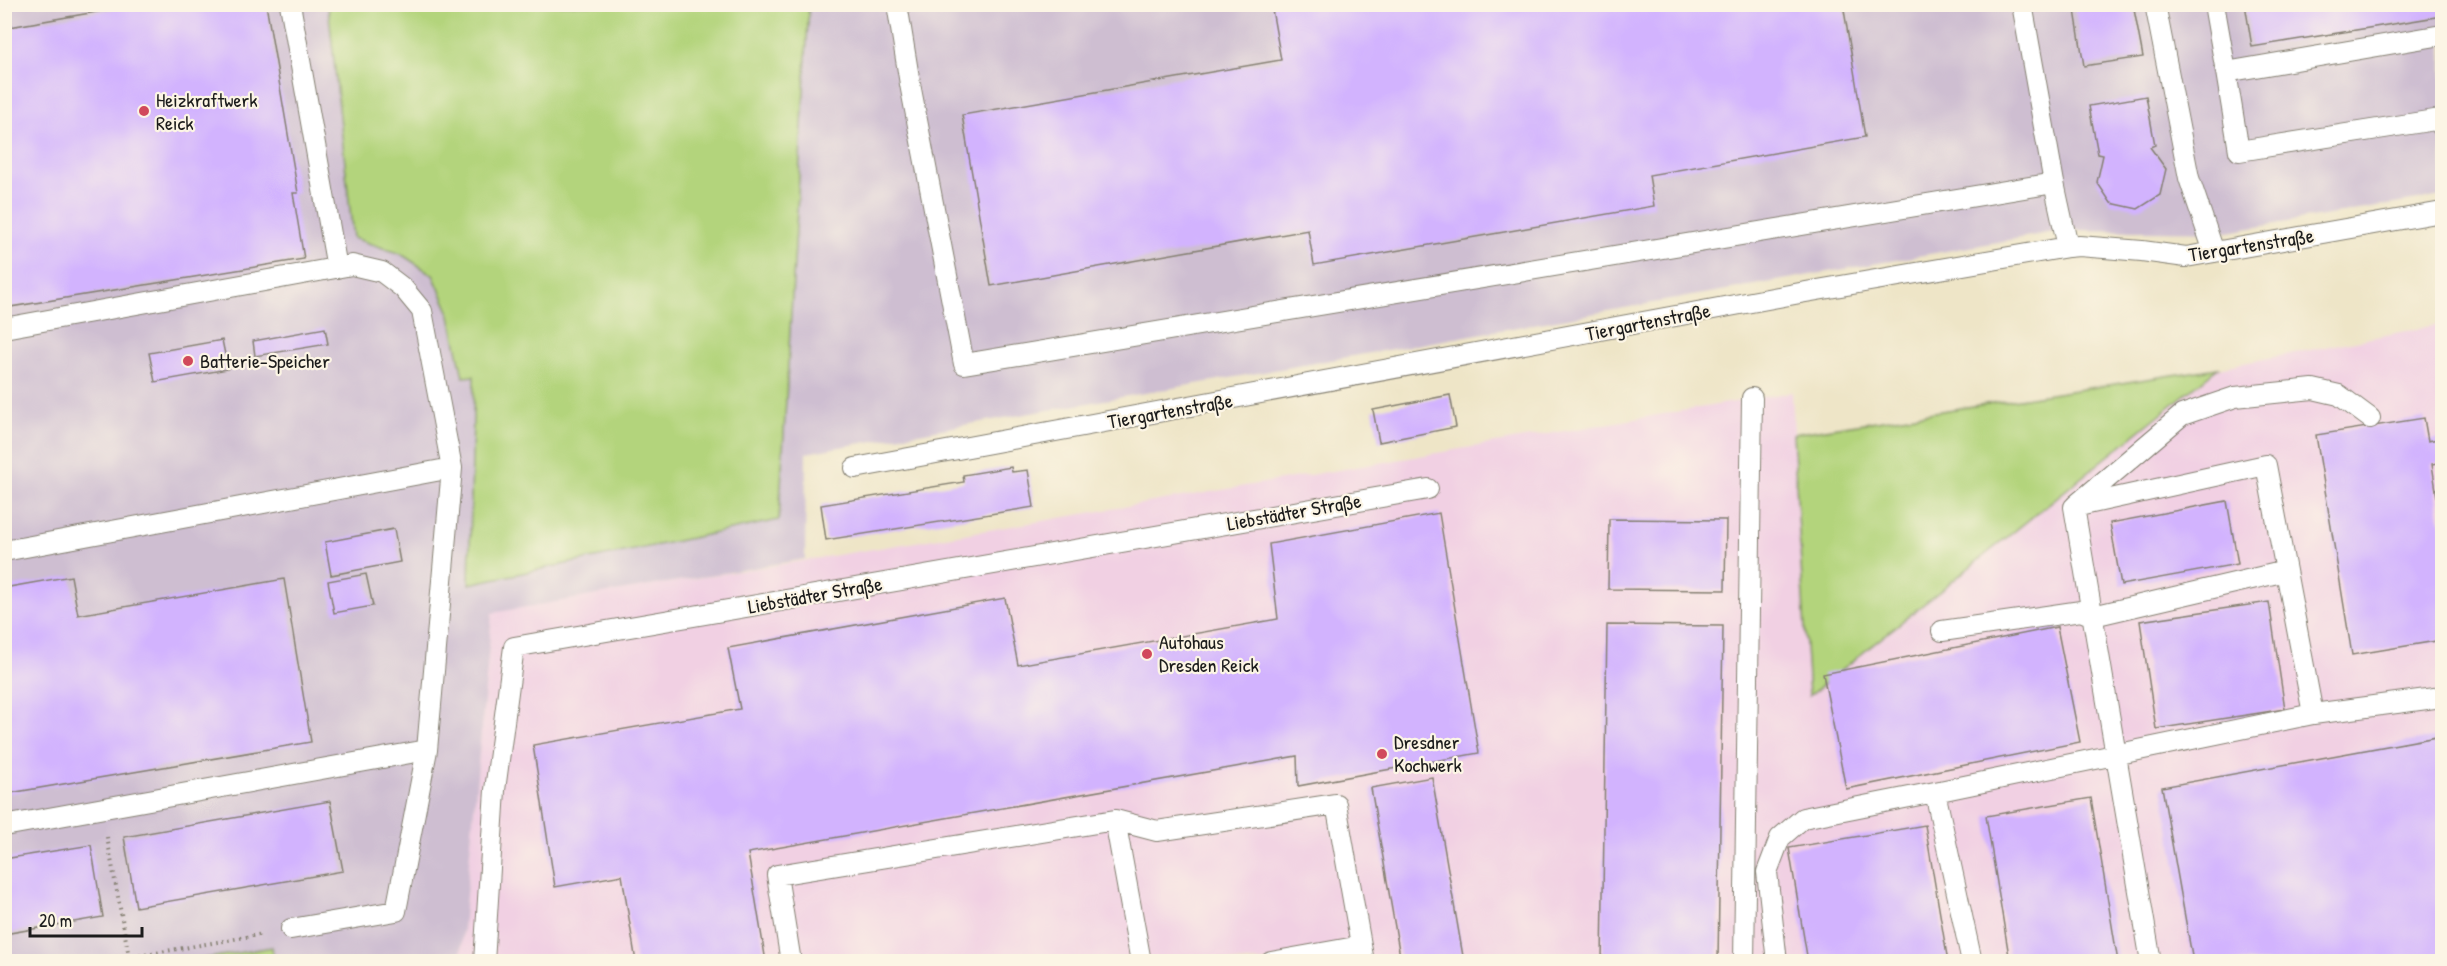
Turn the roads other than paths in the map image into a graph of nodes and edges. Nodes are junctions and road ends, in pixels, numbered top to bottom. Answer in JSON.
{"nodes":[{"id":1,"x":290,"y":4,"type":"edge"},
{"id":2,"x":897,"y":4,"type":"edge"},
{"id":3,"x":2022,"y":4,"type":"edge"},
{"id":4,"x":2156,"y":4,"type":"edge"},
{"id":5,"x":2214,"y":4,"type":"edge"},
{"id":6,"x":2442,"y":35,"type":"edge"},
{"id":7,"x":2226,"y":72,"type":"junction"},
{"id":8,"x":2442,"y":122,"type":"edge"},
{"id":9,"x":2054,"y":183,"type":"junction"},
{"id":10,"x":2442,"y":212,"type":"edge"},
{"id":11,"x":2068,"y":247,"type":"junction"},
{"id":12,"x":2214,"y":252,"type":"junction"},
{"id":13,"x":337,"y":268,"type":"junction"},
{"id":14,"x":4,"y":328,"type":"edge"},
{"id":15,"x":1752,"y":398,"type":"dead end"},
{"id":16,"x":2370,"y":418,"type":"dead end"},
{"id":17,"x":452,"y":468,"type":"junction"},
{"id":18,"x":855,"y":468,"type":"dead end"},
{"id":19,"x":1428,"y":489,"type":"dead end"},
{"id":20,"x":2074,"y":507,"type":"junction"},
{"id":21,"x":4,"y":551,"type":"edge"},
{"id":22,"x":2286,"y":571,"type":"junction"},
{"id":23,"x":2093,"y":616,"type":"junction"},
{"id":24,"x":1942,"y":631,"type":"dead end"},
{"id":25,"x":2442,"y":697,"type":"edge"},
{"id":26,"x":2313,"y":714,"type":"junction"},
{"id":27,"x":427,"y":750,"type":"junction"},
{"id":28,"x":2116,"y":755,"type":"junction"},
{"id":29,"x":1935,"y":792,"type":"junction"},
{"id":30,"x":1116,"y":820,"type":"junction"},
{"id":31,"x":4,"y":826,"type":"edge"},
{"id":32,"x":291,"y":929,"type":"road end"},
{"id":33,"x":1362,"y":954,"type":"edge"},
{"id":34,"x":484,"y":962,"type":"edge"},
{"id":35,"x":791,"y":962,"type":"edge"},
{"id":36,"x":1141,"y":962,"type":"edge"},
{"id":37,"x":1271,"y":962,"type":"edge"},
{"id":38,"x":1744,"y":962,"type":"edge"},
{"id":39,"x":1777,"y":962,"type":"edge"},
{"id":40,"x":1972,"y":962,"type":"edge"},
{"id":41,"x":2151,"y":962,"type":"edge"}],
"edges":[{"from":1,"to":13,"type":"lane"},
{"from":2,"to":9,"type":"lane"},
{"from":3,"to":9,"type":"lane"},
{"from":4,"to":12,"type":"lane"},
{"from":5,"to":7,"type":"lane"},
{"from":6,"to":7,"type":"lane"},
{"from":7,"to":8,"type":"lane"},
{"from":9,"to":11,"type":"lane"},
{"from":10,"to":12,"type":"lane","name":"Tiergartenstraße"},
{"from":11,"to":12,"type":"lane","name":"Tiergartenstraße"},
{"from":11,"to":18,"type":"lane","name":"Tiergartenstraße"},
{"from":13,"to":14,"type":"lane"},
{"from":13,"to":17,"type":"lane"},
{"from":15,"to":38,"type":"lane"},
{"from":16,"to":20,"type":"lane"},
{"from":17,"to":21,"type":"lane"},
{"from":17,"to":27,"type":"lane"},
{"from":19,"to":34,"type":"lane","name":"Liebstädter Straße"},
{"from":20,"to":22,"type":"lane"},
{"from":20,"to":23,"type":"lane"},
{"from":22,"to":23,"type":"lane"},
{"from":22,"to":26,"type":"lane"},
{"from":23,"to":24,"type":"lane"},
{"from":23,"to":28,"type":"lane"},
{"from":25,"to":26,"type":"lane"},
{"from":26,"to":28,"type":"lane"},
{"from":27,"to":31,"type":"lane"},
{"from":27,"to":32,"type":"lane"},
{"from":28,"to":29,"type":"lane"},
{"from":28,"to":41,"type":"lane"},
{"from":29,"to":39,"type":"lane"},
{"from":29,"to":40,"type":"lane"},
{"from":30,"to":33,"type":"lane"},
{"from":30,"to":35,"type":"lane"},
{"from":30,"to":36,"type":"lane"},
{"from":33,"to":37,"type":"lane"}]}
